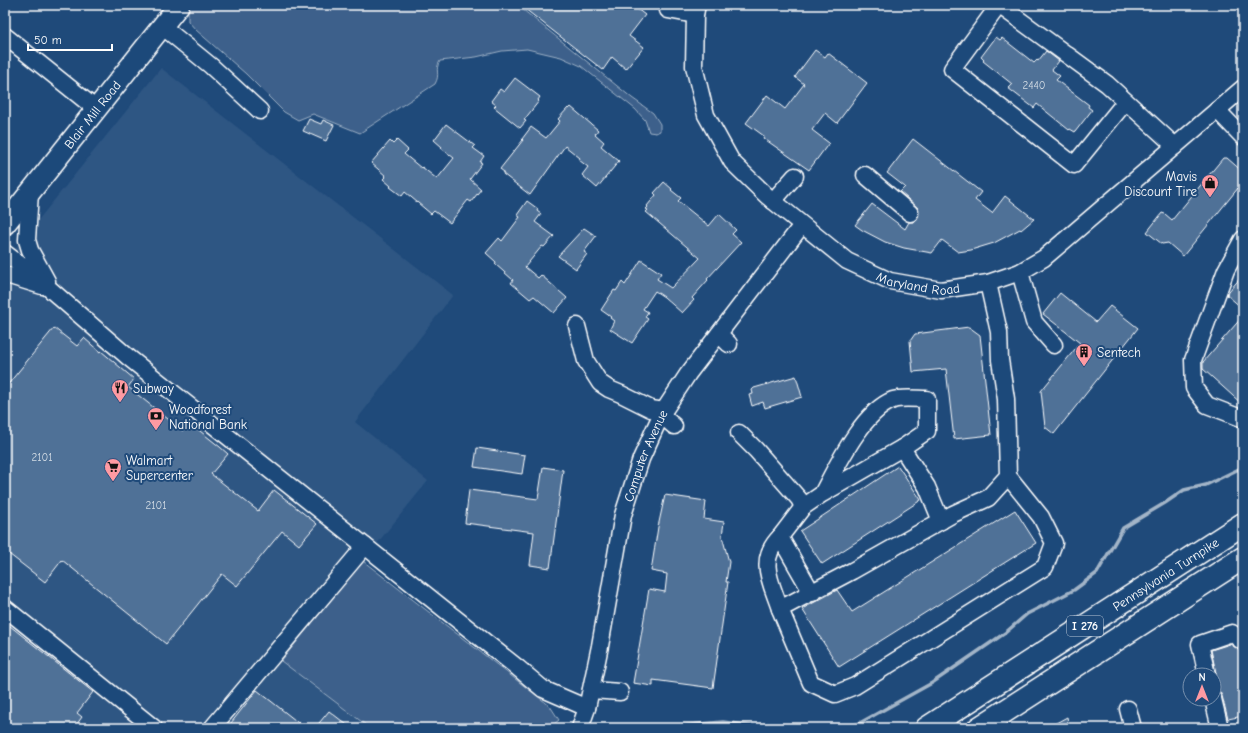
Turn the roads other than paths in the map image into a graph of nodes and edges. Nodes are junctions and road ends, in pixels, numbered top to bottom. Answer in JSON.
{"nodes":[{"id":1,"x":179,"y":5,"type":"edge"},
{"id":2,"x":668,"y":10,"type":"dead end"},
{"id":3,"x":696,"y":10,"type":"edge"},
{"id":4,"x":162,"y":26,"type":"junction"},
{"id":5,"x":5,"y":36,"type":"edge"},
{"id":6,"x":1243,"y":88,"type":"edge"},
{"id":7,"x":1126,"y":101,"type":"junction"},
{"id":8,"x":96,"y":109,"type":"junction"},
{"id":9,"x":1217,"y":110,"type":"junction"},
{"id":10,"x":260,"y":111,"type":"dead end"},
{"id":11,"x":1243,"y":136,"type":"edge"},
{"id":12,"x":1175,"y":146,"type":"junction"},
{"id":13,"x":865,"y":175,"type":"dead end"},
{"id":14,"x":795,"y":176,"type":"dead end"},
{"id":15,"x":30,"y":192,"type":"junction"},
{"id":16,"x":773,"y":201,"type":"junction"},
{"id":17,"x":910,"y":213,"type":"dead end"},
{"id":18,"x":5,"y":224,"type":"edge"},
{"id":19,"x":802,"y":225,"type":"junction"},
{"id":20,"x":1243,"y":239,"type":"edge"},
{"id":21,"x":5,"y":253,"type":"edge"},
{"id":22,"x":1020,"y":272,"type":"junction"},
{"id":23,"x":5,"y":276,"type":"edge"},
{"id":24,"x":988,"y":283,"type":"junction"},
{"id":25,"x":51,"y":290,"type":"junction"},
{"id":26,"x":577,"y":326,"type":"dead end"},
{"id":27,"x":1054,"y":345,"type":"dead end"},
{"id":28,"x":662,"y":413,"type":"junction"},
{"id":29,"x":1242,"y":418,"type":"dead end"},
{"id":30,"x":674,"y":426,"type":"dead end"},
{"id":31,"x":739,"y":433,"type":"dead end"},
{"id":32,"x":902,"y":448,"type":"junction"},
{"id":33,"x":1008,"y":476,"type":"junction"},
{"id":34,"x":822,"y":494,"type":"junction"},
{"id":35,"x":804,"y":507,"type":"junction"},
{"id":36,"x":941,"y":521,"type":"junction"},
{"id":37,"x":1243,"y":524,"type":"edge"},
{"id":38,"x":780,"y":537,"type":"junction"},
{"id":39,"x":365,"y":546,"type":"junction"},
{"id":40,"x":1243,"y":558,"type":"edge"},
{"id":41,"x":812,"y":593,"type":"junction"},
{"id":42,"x":5,"y":608,"type":"edge"},
{"id":43,"x":780,"y":609,"type":"junction"},
{"id":44,"x":1243,"y":642,"type":"edge"},
{"id":45,"x":1205,"y":667,"type":"edge"},
{"id":46,"x":591,"y":690,"type":"junction"},
{"id":47,"x":620,"y":692,"type":"dead end"},
{"id":48,"x":1215,"y":707,"type":"edge"},
{"id":49,"x":587,"y":708,"type":"junction"},
{"id":50,"x":1128,"y":709,"type":"dead end"},
{"id":51,"x":154,"y":728,"type":"edge"},
{"id":52,"x":212,"y":728,"type":"edge"},
{"id":53,"x":580,"y":728,"type":"edge"},
{"id":54,"x":927,"y":728,"type":"edge"},
{"id":55,"x":979,"y":728,"type":"edge"},
{"id":56,"x":1133,"y":728,"type":"edge"},
{"id":57,"x":1220,"y":728,"type":"edge"}],
"edges":[{"from":1,"to":4,"type":"main road","name":"Blair Mill Road"},
{"from":2,"to":3,"type":"street"},
{"from":3,"to":16,"type":"street","name":"Maryland Road"},
{"from":4,"to":8,"type":"main road","name":"Blair Mill Road"},
{"from":4,"to":10,"type":"street"},
{"from":5,"to":8,"type":"street"},
{"from":6,"to":9,"type":"street","name":"Maryland Road"},
{"from":7,"to":7,"type":"street"},
{"from":7,"to":12,"type":"street"},
{"from":8,"to":15,"type":"main road","name":"Blair Mill Road"},
{"from":9,"to":11,"type":"street"},
{"from":9,"to":12,"type":"street","name":"Maryland Road"},
{"from":12,"to":22,"type":"street","name":"Maryland Road"},
{"from":13,"to":17,"type":"street"},
{"from":14,"to":16,"type":"street"},
{"from":15,"to":18,"type":"main road","name":"Blair Mill Road"},
{"from":15,"to":25,"type":"street"},
{"from":16,"to":19,"type":"street","name":"Maryland Road"},
{"from":19,"to":24,"type":"street","name":"Maryland Road"},
{"from":19,"to":28,"type":"street","name":"Computer Avenue"},
{"from":20,"to":29,"type":"street"},
{"from":21,"to":25,"type":"street"},
{"from":22,"to":24,"type":"street","name":"Maryland Road"},
{"from":22,"to":27,"type":"street"},
{"from":23,"to":25,"type":"street"},
{"from":24,"to":33,"type":"street"},
{"from":25,"to":39,"type":"street"},
{"from":26,"to":28,"type":"street"},
{"from":28,"to":30,"type":"street"},
{"from":28,"to":46,"type":"street","name":"Computer Avenue"},
{"from":31,"to":35,"type":"street"},
{"from":32,"to":34,"type":"street"},
{"from":32,"to":34,"type":"street"},
{"from":32,"to":36,"type":"street"},
{"from":33,"to":36,"type":"street"},
{"from":33,"to":43,"type":"street"},
{"from":34,"to":35,"type":"street"},
{"from":35,"to":38,"type":"street"},
{"from":36,"to":41,"type":"street"},
{"from":37,"to":54,"type":"highway","name":"Pennsylvania Turnpike","number":"I 276"},
{"from":38,"to":41,"type":"street"},
{"from":38,"to":43,"type":"street"},
{"from":39,"to":49,"type":"street"},
{"from":39,"to":52,"type":"street"},
{"from":40,"to":55,"type":"highway","number":"I 276"},
{"from":41,"to":43,"type":"street"},
{"from":42,"to":51,"type":"street"},
{"from":44,"to":45,"type":"street"},
{"from":46,"to":47,"type":"street"},
{"from":46,"to":49,"type":"street","name":"Computer Avenue"},
{"from":48,"to":57,"type":"street"},
{"from":49,"to":53,"type":"street","name":"Computer Avenue"},
{"from":50,"to":56,"type":"street"}]}
